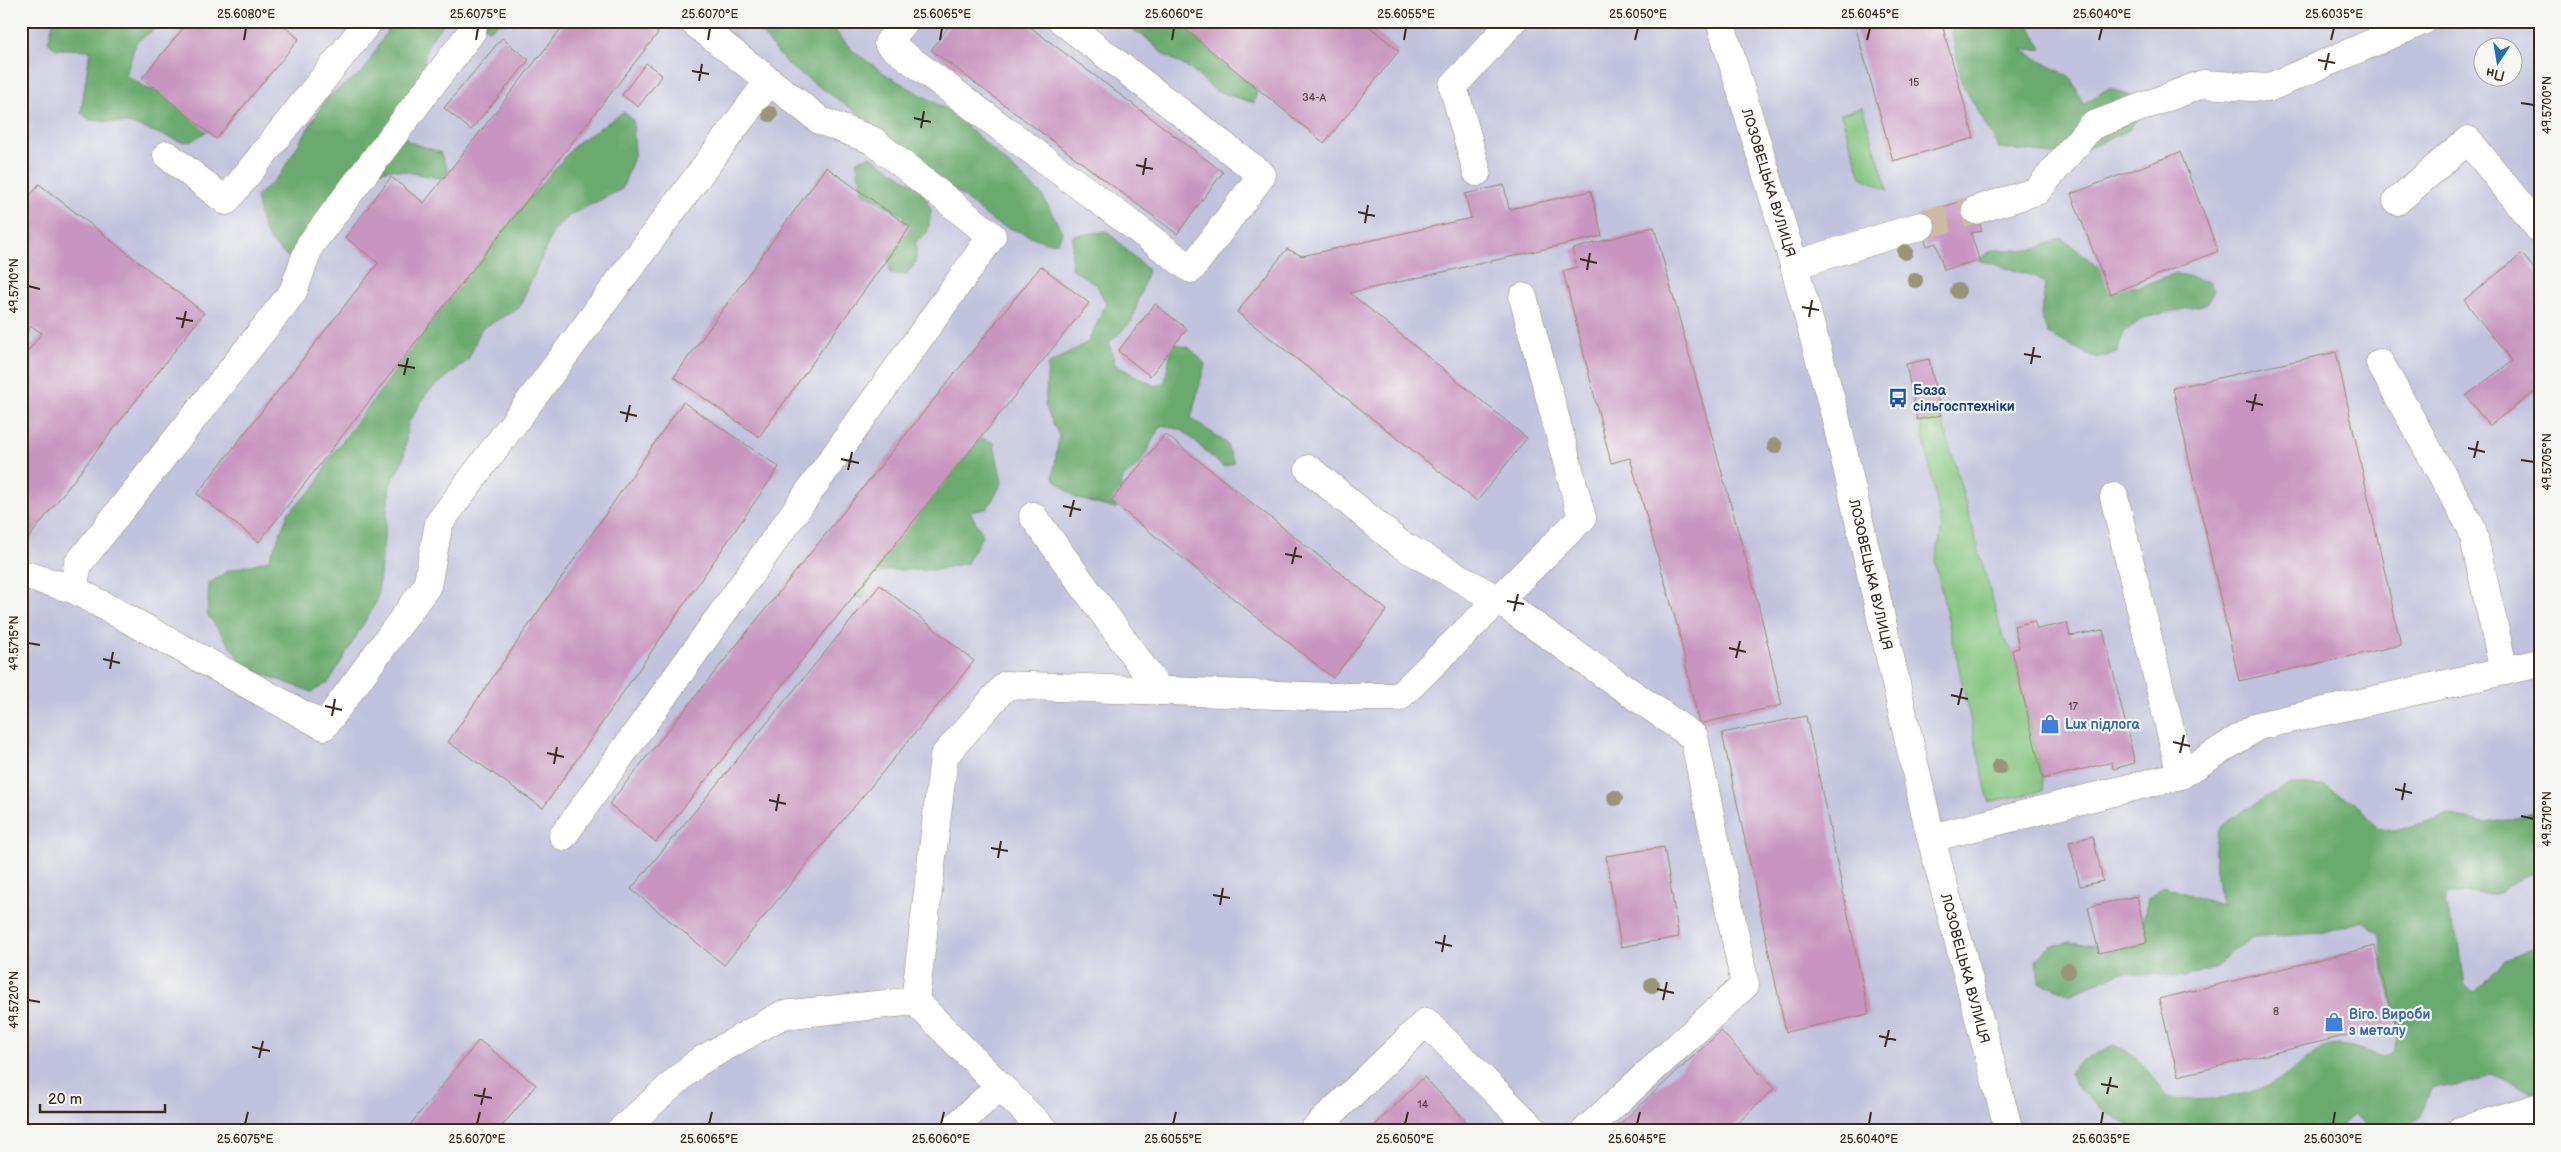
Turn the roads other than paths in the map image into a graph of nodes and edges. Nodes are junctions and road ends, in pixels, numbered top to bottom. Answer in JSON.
{"nodes":[{"id":1,"x":369,"y":21,"type":"edge"},
{"id":2,"x":474,"y":21,"type":"edge"},
{"id":3,"x":692,"y":21,"type":"edge"},
{"id":4,"x":905,"y":21,"type":"edge"},
{"id":5,"x":1062,"y":21,"type":"edge"},
{"id":6,"x":1513,"y":21,"type":"edge"},
{"id":7,"x":1720,"y":21,"type":"edge"},
{"id":8,"x":2423,"y":21,"type":"edge"},
{"id":9,"x":768,"y":80,"type":"junction"},
{"id":10,"x":167,"y":155,"type":"dead end"},
{"id":11,"x":1477,"y":172,"type":"dead end"},
{"id":12,"x":2397,"y":201,"type":"dead end"},
{"id":13,"x":1976,"y":210,"type":"tunnel mouth"},
{"id":14,"x":1921,"y":226,"type":"tunnel mouth"},
{"id":15,"x":2540,"y":230,"type":"edge"},
{"id":16,"x":1794,"y":265,"type":"junction"},
{"id":17,"x":1523,"y":297,"type":"dead end"},
{"id":18,"x":2380,"y":363,"type":"dead end"},
{"id":19,"x":1309,"y":469,"type":"dead end"},
{"id":20,"x":2114,"y":497,"type":"dead end"},
{"id":21,"x":1033,"y":516,"type":"dead end"},
{"id":22,"x":21,"y":574,"type":"edge"},
{"id":23,"x":73,"y":589,"type":"junction"},
{"id":24,"x":1498,"y":600,"type":"junction"},
{"id":25,"x":2540,"y":663,"type":"edge"},
{"id":26,"x":2504,"y":671,"type":"junction"},
{"id":27,"x":1160,"y":691,"type":"junction"},
{"id":28,"x":2181,"y":775,"type":"junction"},
{"id":29,"x":563,"y":836,"type":"dead end"},
{"id":30,"x":1931,"y":838,"type":"junction"},
{"id":31,"x":915,"y":1001,"type":"junction"},
{"id":32,"x":1000,"y":1086,"type":"junction"},
{"id":33,"x":2540,"y":1107,"type":"edge"},
{"id":34,"x":620,"y":1131,"type":"edge"},
{"id":35,"x":951,"y":1131,"type":"edge"},
{"id":36,"x":1045,"y":1131,"type":"edge"},
{"id":37,"x":1312,"y":1131,"type":"edge"},
{"id":38,"x":1535,"y":1131,"type":"edge"},
{"id":39,"x":1585,"y":1131,"type":"edge"},
{"id":40,"x":2009,"y":1131,"type":"edge"},
{"id":41,"x":2460,"y":1131,"type":"edge"}],
"edges":[{"from":1,"to":10,"type":"street"},
{"from":2,"to":23,"type":"street"},
{"from":3,"to":9,"type":"street"},
{"from":4,"to":5,"type":"street"},
{"from":6,"to":11,"type":"street"},
{"from":7,"to":16,"type":"street","name":"ЛОЗОВЕЦЬКА ВУЛИЦЯ"},
{"from":8,"to":13,"type":"street"},
{"from":9,"to":23,"type":"street"},
{"from":9,"to":29,"type":"street"},
{"from":12,"to":15,"type":"street"},
{"from":14,"to":16,"type":"street"},
{"from":16,"to":30,"type":"street","name":"ЛОЗОВЕЦЬКА ВУЛИЦЯ"},
{"from":17,"to":24,"type":"street"},
{"from":18,"to":26,"type":"street"},
{"from":19,"to":24,"type":"street"},
{"from":20,"to":28,"type":"street"},
{"from":21,"to":27,"type":"street"},
{"from":22,"to":23,"type":"street"},
{"from":24,"to":27,"type":"street"},
{"from":24,"to":39,"type":"street"},
{"from":25,"to":26,"type":"street"},
{"from":26,"to":28,"type":"street"},
{"from":27,"to":31,"type":"street"},
{"from":28,"to":30,"type":"street"},
{"from":30,"to":40,"type":"street","name":"ЛОЗОВЕЦЬКА ВУЛИЦЯ"},
{"from":31,"to":32,"type":"street"},
{"from":31,"to":34,"type":"street"},
{"from":32,"to":35,"type":"street"},
{"from":32,"to":36,"type":"street"},
{"from":33,"to":41,"type":"street"},
{"from":37,"to":38,"type":"street"}]}
